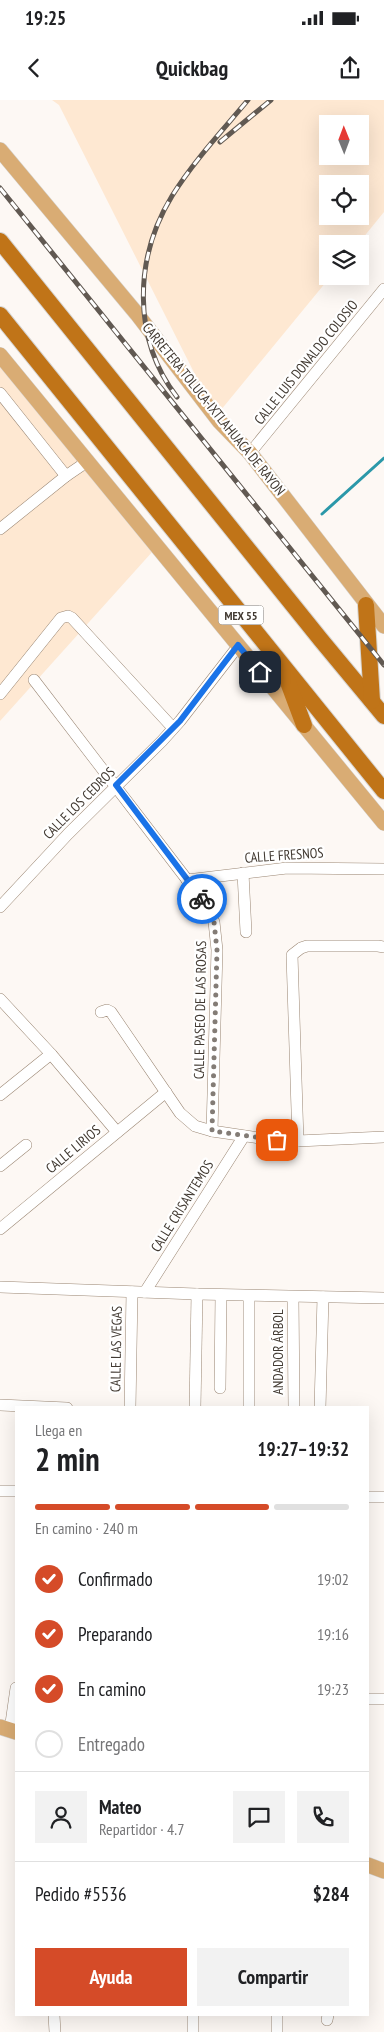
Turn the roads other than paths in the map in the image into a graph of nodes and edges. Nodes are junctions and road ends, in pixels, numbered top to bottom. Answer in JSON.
{"nodes":[{"id":1,"x":0,"y":150,"type":"edge"},
{"id":2,"x":0,"y":241,"type":"edge"},
{"id":3,"x":384,"y":289,"type":"edge"},
{"id":4,"x":0,"y":315,"type":"edge"},
{"id":5,"x":0,"y":355,"type":"edge"},
{"id":6,"x":0,"y":393,"type":"edge"},
{"id":7,"x":250,"y":453,"type":"junction"},
{"id":8,"x":88,"y":462,"type":"junction"},
{"id":9,"x":66,"y":476,"type":"junction"},
{"id":10,"x":0,"y":529,"type":"edge"},
{"id":11,"x":366,"y":605,"type":"junction"},
{"id":12,"x":384,"y":626,"type":"edge"},
{"id":13,"x":238,"y":645,"type":"junction"},
{"id":14,"x":281,"y":663,"type":"junction"},
{"id":15,"x":34,"y":680,"type":"dead end"},
{"id":16,"x":0,"y":694,"type":"edge"},
{"id":17,"x":372,"y":701,"type":"junction"},
{"id":18,"x":384,"y":716,"type":"edge"},
{"id":19,"x":177,"y":725,"type":"junction"},
{"id":20,"x":304,"y":725,"type":"junction"},
{"id":21,"x":116,"y":785,"type":"junction"},
{"id":22,"x":384,"y":791,"type":"edge"},
{"id":23,"x":384,"y":823,"type":"edge"},
{"id":24,"x":384,"y":869,"type":"edge"},
{"id":25,"x":244,"y":873,"type":"junction"},
{"id":26,"x":187,"y":880,"type":"junction"},
{"id":27,"x":0,"y":907,"type":"edge"},
{"id":28,"x":246,"y":932,"type":"dead end"},
{"id":29,"x":384,"y":948,"type":"edge"},
{"id":30,"x":0,"y":999,"type":"edge"},
{"id":31,"x":101,"y":1012,"type":"dead end"},
{"id":32,"x":51,"y":1054,"type":"junction"},
{"id":33,"x":166,"y":1092,"type":"junction"},
{"id":34,"x":0,"y":1095,"type":"edge"},
{"id":35,"x":212,"y":1131,"type":"junction"},
{"id":36,"x":117,"y":1132,"type":"junction"},
{"id":37,"x":244,"y":1136,"type":"junction"},
{"id":38,"x":384,"y":1137,"type":"edge"},
{"id":39,"x":298,"y":1141,"type":"junction"},
{"id":40,"x":26,"y":1145,"type":"dead end"},
{"id":41,"x":0,"y":1166,"type":"edge"},
{"id":42,"x":0,"y":1229,"type":"edge"},
{"id":43,"x":0,"y":1287,"type":"edge"},
{"id":44,"x":132,"y":1292,"type":"junction"},
{"id":45,"x":145,"y":1292,"type":"junction"},
{"id":46,"x":197,"y":1294,"type":"junction"},
{"id":47,"x":221,"y":1295,"type":"junction"},
{"id":48,"x":249,"y":1296,"type":"junction"},
{"id":49,"x":293,"y":1297,"type":"junction"},
{"id":50,"x":323,"y":1297,"type":"junction"},
{"id":51,"x":384,"y":1298,"type":"edge"},
{"id":52,"x":220,"y":1388,"type":"dead end"},
{"id":53,"x":0,"y":1404,"type":"edge"},
{"id":54,"x":33,"y":1406,"type":"edge"},
{"id":55,"x":130,"y":1406,"type":"edge"},
{"id":56,"x":195,"y":1406,"type":"edge"},
{"id":57,"x":249,"y":1406,"type":"edge"},
{"id":58,"x":294,"y":1406,"type":"edge"},
{"id":59,"x":320,"y":1406,"type":"edge"},
{"id":60,"x":0,"y":1491,"type":"edge"},
{"id":61,"x":15,"y":1491,"type":"edge"},
{"id":62,"x":369,"y":1497,"type":"edge"},
{"id":63,"x":384,"y":1497,"type":"edge"},
{"id":64,"x":15,"y":1694,"type":"edge"},
{"id":65,"x":369,"y":1699,"type":"edge"},
{"id":66,"x":384,"y":1699,"type":"edge"},
{"id":67,"x":9,"y":1730,"type":"edge"},
{"id":68,"x":369,"y":1865,"type":"edge"},
{"id":69,"x":384,"y":1871,"type":"edge"},
{"id":70,"x":54,"y":2016,"type":"edge"},
{"id":71,"x":193,"y":2016,"type":"edge"},
{"id":72,"x":277,"y":2016,"type":"edge"},
{"id":73,"x":55,"y":2032,"type":"edge"},
{"id":74,"x":193,"y":2032,"type":"edge"},
{"id":75,"x":277,"y":2032,"type":"edge"}],
"edges":[{"from":1,"to":7,"type":"main road","name":"CARRETERA TOLUCA-IXTLAHUACA DE RAYON"},
{"from":2,"to":17,"type":"highway"},
{"from":3,"to":7,"type":"street","name":"CALLE LUIS DONALDO COLOSIO"},
{"from":4,"to":14,"type":"highway","number":"MEX 55"},
{"from":5,"to":8,"type":"main road"},
{"from":6,"to":9,"type":"street"},
{"from":7,"to":11,"type":"main road","name":"CARRETERA TOLUCA-IXTLAHUACA DE RAYON"},
{"from":8,"to":9,"type":"street"},
{"from":8,"to":13,"type":"main road"},
{"from":9,"to":10,"type":"street"},
{"from":11,"to":12,"type":"main road","name":"CARRETERA TOLUCA-IXTLAHUACA DE RAYON"},
{"from":11,"to":17,"type":"highway"},
{"from":13,"to":19,"type":"street","name":"CALLE LOS CEDROS"},
{"from":13,"to":20,"type":"main road"},
{"from":14,"to":20,"type":"highway"},
{"from":14,"to":22,"type":"highway","number":"MEX 55"},
{"from":15,"to":21,"type":"street","name":"CALLE PASEO DE LAS ROSAS"},
{"from":16,"to":19,"type":"street"},
{"from":17,"to":18,"type":"highway"},
{"from":19,"to":21,"type":"street","name":"CALLE LOS CEDROS"},
{"from":20,"to":23,"type":"main road"},
{"from":21,"to":26,"type":"street","name":"CALLE PASEO DE LAS ROSAS"},
{"from":21,"to":27,"type":"street","name":"CALLE LOS CEDROS"},
{"from":24,"to":25,"type":"street","name":"CALLE FRESNOS"},
{"from":25,"to":26,"type":"street","name":"CALLE FRESNOS"},
{"from":25,"to":28,"type":"street"},
{"from":26,"to":35,"type":"street","name":"CALLE PASEO DE LAS ROSAS"},
{"from":29,"to":39,"type":"street"},
{"from":30,"to":32,"type":"street"},
{"from":31,"to":33,"type":"street"},
{"from":32,"to":34,"type":"street"},
{"from":32,"to":36,"type":"street"},
{"from":33,"to":35,"type":"street"},
{"from":33,"to":36,"type":"street","name":"CALLE LIRIOS"},
{"from":35,"to":37,"type":"street"},
{"from":36,"to":42,"type":"street","name":"CALLE LIRIOS"},
{"from":37,"to":39,"type":"street"},
{"from":37,"to":45,"type":"street","name":"CALLE CRISANTEMOS"},
{"from":38,"to":39,"type":"street"},
{"from":40,"to":41,"type":"street"},
{"from":43,"to":44,"type":"street"},
{"from":44,"to":45,"type":"street"},
{"from":44,"to":55,"type":"street","name":"CALLE LAS VEGAS"},
{"from":45,"to":46,"type":"street"},
{"from":46,"to":47,"type":"street"},
{"from":46,"to":56,"type":"street"},
{"from":47,"to":48,"type":"street"},
{"from":47,"to":52,"type":"street"},
{"from":48,"to":49,"type":"street"},
{"from":48,"to":57,"type":"street"},
{"from":49,"to":50,"type":"street"},
{"from":49,"to":58,"type":"street","name":"ANDADOR ÁRBOL"},
{"from":50,"to":51,"type":"street"},
{"from":50,"to":59,"type":"street"},
{"from":53,"to":54,"type":"street"},
{"from":60,"to":61,"type":"street"},
{"from":62,"to":63,"type":"street"},
{"from":64,"to":67,"type":"street"},
{"from":65,"to":66,"type":"street"},
{"from":68,"to":69,"type":"main road"},
{"from":70,"to":73,"type":"street"},
{"from":71,"to":74,"type":"street"},
{"from":72,"to":75,"type":"street"}]}
